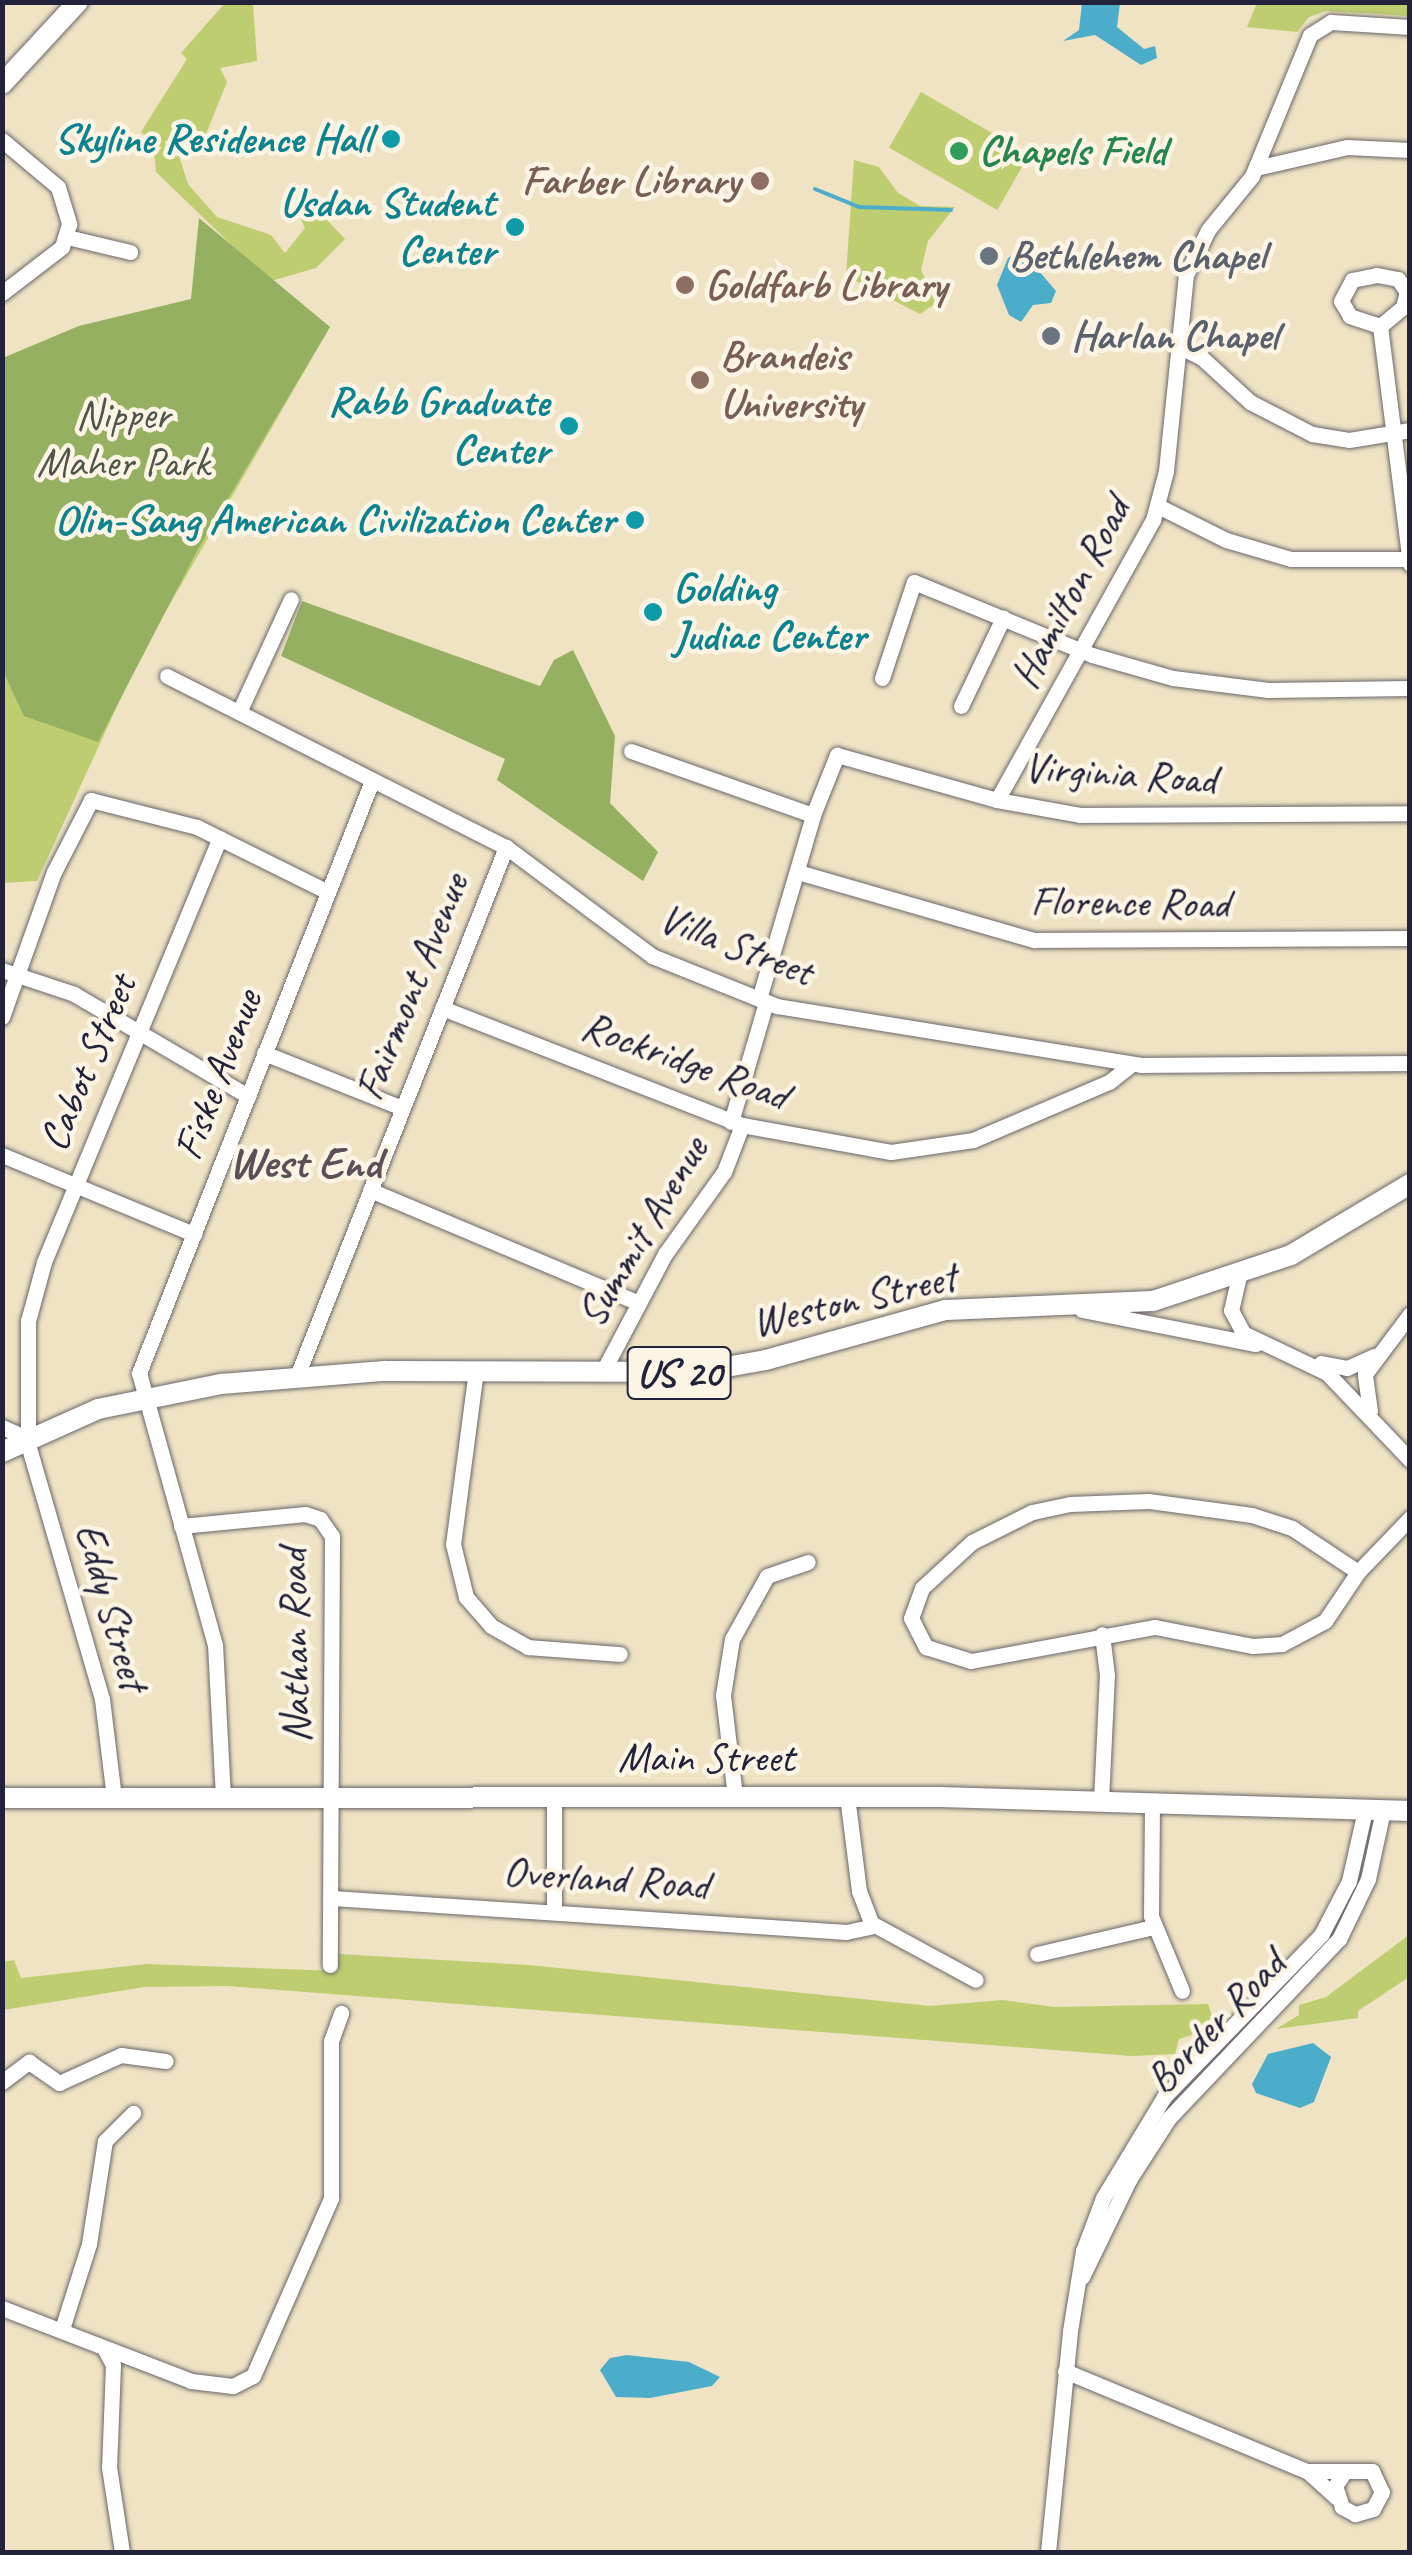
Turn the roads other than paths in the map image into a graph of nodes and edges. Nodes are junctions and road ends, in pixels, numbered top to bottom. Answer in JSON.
{"nodes":[{"id":1,"x":78,"y":2,"type":"edge"},
{"id":2,"x":1410,"y":27,"type":"edge"},
{"id":3,"x":2,"y":84,"type":"edge"},
{"id":4,"x":2,"y":140,"type":"edge"},
{"id":5,"x":1410,"y":150,"type":"edge"},
{"id":6,"x":1256,"y":168,"type":"junction"},
{"id":7,"x":67,"y":237,"type":"junction"},
{"id":8,"x":130,"y":252,"type":"dead end"},
{"id":9,"x":2,"y":294,"type":"edge"},
{"id":10,"x":1380,"y":326,"type":"dead end"},
{"id":11,"x":1178,"y":346,"type":"junction"},
{"id":12,"x":1401,"y":432,"type":"edge"},
{"id":13,"x":1158,"y":506,"type":"junction"},
{"id":14,"x":1409,"y":561,"type":"edge"},
{"id":15,"x":291,"y":599,"type":"dead end"},
{"id":16,"x":1003,"y":618,"type":"junction"},
{"id":17,"x":1082,"y":651,"type":"junction"},
{"id":18,"x":166,"y":676,"type":"dead end"},
{"id":19,"x":882,"y":678,"type":"dead end"},
{"id":20,"x":1410,"y":688,"type":"edge"},
{"id":21,"x":962,"y":706,"type":"dead end"},
{"id":22,"x":240,"y":712,"type":"junction"},
{"id":23,"x":631,"y":751,"type":"dead end"},
{"id":24,"x":834,"y":757,"type":"joint"},
{"id":25,"x":372,"y":781,"type":"junction"},
{"id":26,"x":997,"y":800,"type":"junction"},
{"id":27,"x":1410,"y":813,"type":"edge"},
{"id":28,"x":813,"y":815,"type":"junction"},
{"id":29,"x":220,"y":838,"type":"junction"},
{"id":30,"x":506,"y":847,"type":"junction"},
{"id":31,"x":798,"y":872,"type":"junction"},
{"id":32,"x":328,"y":892,"type":"junction"},
{"id":33,"x":1410,"y":938,"type":"edge"},
{"id":34,"x":10,"y":972,"type":"edge"},
{"id":35,"x":763,"y":1001,"type":"junction"},
{"id":36,"x":442,"y":1008,"type":"junction"},
{"id":37,"x":2,"y":1017,"type":"edge"},
{"id":38,"x":140,"y":1033,"type":"junction"},
{"id":39,"x":264,"y":1053,"type":"junction"},
{"id":40,"x":1410,"y":1063,"type":"edge"},
{"id":41,"x":1132,"y":1064,"type":"junction"},
{"id":42,"x":248,"y":1096,"type":"junction"},
{"id":43,"x":402,"y":1108,"type":"junction"},
{"id":44,"x":737,"y":1124,"type":"junction"},
{"id":45,"x":2,"y":1155,"type":"edge"},
{"id":46,"x":1410,"y":1184,"type":"edge"},
{"id":47,"x":75,"y":1186,"type":"junction"},
{"id":48,"x":370,"y":1190,"type":"junction"},
{"id":49,"x":194,"y":1234,"type":"junction"},
{"id":50,"x":1239,"y":1276,"type":"junction"},
{"id":51,"x":637,"y":1302,"type":"junction"},
{"id":52,"x":1054,"y":1306,"type":"junction"},
{"id":53,"x":1410,"y":1314,"type":"edge"},
{"id":54,"x":1270,"y":1346,"type":"junction"},
{"id":55,"x":1293,"y":1354,"type":"junction"},
{"id":56,"x":1375,"y":1356,"type":"junction"},
{"id":57,"x":476,"y":1370,"type":"junction"},
{"id":58,"x":602,"y":1374,"type":"junction"},
{"id":59,"x":297,"y":1376,"type":"junction"},
{"id":60,"x":144,"y":1396,"type":"junction"},
{"id":61,"x":1372,"y":1414,"type":"junction"},
{"id":62,"x":2,"y":1427,"type":"edge"},
{"id":63,"x":27,"y":1438,"type":"junction"},
{"id":64,"x":2,"y":1452,"type":"edge"},
{"id":65,"x":1410,"y":1460,"type":"edge"},
{"id":66,"x":1410,"y":1518,"type":"edge"},
{"id":67,"x":181,"y":1526,"type":"junction"},
{"id":68,"x":808,"y":1562,"type":"dead end"},
{"id":69,"x":1358,"y":1572,"type":"junction"},
{"id":70,"x":1102,"y":1634,"type":"junction"},
{"id":71,"x":620,"y":1654,"type":"dead end"},
{"id":72,"x":554,"y":1795,"type":"junction"},
{"id":73,"x":332,"y":1796,"type":"junction"},
{"id":74,"x":735,"y":1796,"type":"junction"},
{"id":75,"x":847,"y":1796,"type":"junction"},
{"id":76,"x":223,"y":1797,"type":"junction"},
{"id":77,"x":2,"y":1798,"type":"edge"},
{"id":78,"x":114,"y":1798,"type":"junction"},
{"id":79,"x":1101,"y":1802,"type":"junction"},
{"id":80,"x":1152,"y":1803,"type":"junction"},
{"id":81,"x":1374,"y":1810,"type":"junction"},
{"id":82,"x":1410,"y":1811,"type":"edge"},
{"id":83,"x":332,"y":1898,"type":"junction"},
{"id":84,"x":554,"y":1910,"type":"junction"},
{"id":85,"x":874,"y":1926,"type":"junction"},
{"id":86,"x":1153,"y":1927,"type":"junction"},
{"id":87,"x":1037,"y":1954,"type":"dead end"},
{"id":88,"x":330,"y":1965,"type":"dead end"},
{"id":89,"x":976,"y":1980,"type":"dead end"},
{"id":90,"x":1182,"y":1991,"type":"dead end"},
{"id":91,"x":342,"y":2014,"type":"dead end"},
{"id":92,"x":166,"y":2062,"type":"dead end"},
{"id":93,"x":2,"y":2082,"type":"edge"},
{"id":94,"x":133,"y":2113,"type":"dead end"},
{"id":95,"x":2,"y":2308,"type":"edge"},
{"id":96,"x":62,"y":2329,"type":"junction"},
{"id":97,"x":104,"y":2348,"type":"junction"},
{"id":98,"x":1066,"y":2371,"type":"junction"},
{"id":99,"x":1306,"y":2471,"type":"junction"},
{"id":100,"x":1345,"y":2471,"type":"junction"},
{"id":101,"x":1336,"y":2498,"type":"junction"},
{"id":102,"x":122,"y":2552,"type":"edge"},
{"id":103,"x":1048,"y":2552,"type":"edge"}],
"edges":[{"from":1,"to":3,"type":"main road"},
{"from":2,"to":6,"type":"street","name":"Hamilton Road"},
{"from":4,"to":7,"type":"street"},
{"from":5,"to":6,"type":"street"},
{"from":6,"to":11,"type":"street","name":"Hamilton Road"},
{"from":7,"to":8,"type":"street"},
{"from":7,"to":9,"type":"street"},
{"from":10,"to":12,"type":"street"},
{"from":11,"to":12,"type":"street"},
{"from":11,"to":13,"type":"street","name":"Hamilton Road"},
{"from":12,"to":14,"type":"street"},
{"from":13,"to":14,"type":"street"},
{"from":13,"to":17,"type":"street","name":"Hamilton Road"},
{"from":15,"to":22,"type":"street"},
{"from":16,"to":17,"type":"street"},
{"from":16,"to":19,"type":"street"},
{"from":16,"to":21,"type":"street"},
{"from":17,"to":20,"type":"street"},
{"from":17,"to":26,"type":"street","name":"Hamilton Road"},
{"from":18,"to":22,"type":"street","name":"Villa Street"},
{"from":22,"to":25,"type":"street","name":"Villa Street"},
{"from":23,"to":28,"type":"street"},
{"from":24,"to":26,"type":"street","name":"Virginia Road"},
{"from":24,"to":28,"type":"street","name":"Summit Avenue"},
{"from":25,"to":30,"type":"street","name":"Villa Street"},
{"from":25,"to":32,"type":"street","name":"Fiske Avenue"},
{"from":26,"to":27,"type":"street","name":"Virginia Road"},
{"from":28,"to":31,"type":"street","name":"Summit Avenue"},
{"from":29,"to":32,"type":"street"},
{"from":29,"to":34,"type":"street"},
{"from":29,"to":38,"type":"street","name":"Cabot Street"},
{"from":30,"to":35,"type":"street","name":"Villa Street"},
{"from":30,"to":36,"type":"street","name":"Fairmont Avenue"},
{"from":31,"to":33,"type":"street","name":"Florence Road"},
{"from":31,"to":35,"type":"street","name":"Summit Avenue"},
{"from":32,"to":39,"type":"street","name":"Fiske Avenue"},
{"from":34,"to":37,"type":"street"},
{"from":34,"to":38,"type":"street"},
{"from":35,"to":41,"type":"street","name":"Villa Street"},
{"from":35,"to":44,"type":"street","name":"Summit Avenue"},
{"from":36,"to":43,"type":"street","name":"Fairmont Avenue"},
{"from":36,"to":44,"type":"street","name":"Rockridge Road"},
{"from":38,"to":42,"type":"street"},
{"from":38,"to":47,"type":"street","name":"Cabot Street"},
{"from":39,"to":42,"type":"street","name":"Fiske Avenue"},
{"from":39,"to":43,"type":"street"},
{"from":40,"to":41,"type":"street","name":"Villa Street"},
{"from":41,"to":44,"type":"street","name":"Rockridge Road"},
{"from":42,"to":49,"type":"street","name":"Fiske Avenue"},
{"from":43,"to":48,"type":"street","name":"Fairmont Avenue"},
{"from":44,"to":51,"type":"street","name":"Summit Avenue"},
{"from":45,"to":47,"type":"street"},
{"from":46,"to":50,"type":"main road","name":"Weston Street","number":"US 20"},
{"from":47,"to":49,"type":"street"},
{"from":47,"to":63,"type":"street","name":"Cabot Street"},
{"from":48,"to":51,"type":"street"},
{"from":48,"to":59,"type":"street","name":"Fairmont Avenue"},
{"from":49,"to":60,"type":"street","name":"Fiske Avenue"},
{"from":50,"to":52,"type":"main road","name":"Weston Street","number":"US 20"},
{"from":50,"to":54,"type":"street"},
{"from":51,"to":58,"type":"street","name":"Summit Avenue"},
{"from":52,"to":54,"type":"street"},
{"from":52,"to":58,"type":"main road","name":"Weston Street","number":"US 20"},
{"from":53,"to":56,"type":"street"},
{"from":54,"to":55,"type":"street"},
{"from":55,"to":56,"type":"street"},
{"from":55,"to":61,"type":"street"},
{"from":56,"to":61,"type":"street"},
{"from":57,"to":58,"type":"main road","name":"Weston Street","number":"US 20"},
{"from":57,"to":59,"type":"main road","name":"Weston Street","number":"US 20"},
{"from":57,"to":71,"type":"street"},
{"from":59,"to":60,"type":"main road","name":"Weston Street","number":"US 20"},
{"from":60,"to":63,"type":"main road","name":"Weston Street","number":"US 20"},
{"from":60,"to":67,"type":"street"},
{"from":61,"to":65,"type":"street"},
{"from":62,"to":63,"type":"street"},
{"from":63,"to":64,"type":"main road","name":"Weston Street","number":"US 20"},
{"from":63,"to":78,"type":"street","name":"Eddy Street"},
{"from":66,"to":69,"type":"street"},
{"from":67,"to":73,"type":"street","name":"Nathan Road"},
{"from":67,"to":76,"type":"street"},
{"from":68,"to":74,"type":"street"},
{"from":69,"to":70,"type":"street"},
{"from":69,"to":70,"type":"street"},
{"from":70,"to":79,"type":"street"},
{"from":72,"to":73,"type":"main road","name":"Main Street"},
{"from":72,"to":74,"type":"main road","name":"Main Street"},
{"from":72,"to":84,"type":"street"},
{"from":73,"to":76,"type":"main road","name":"Main Street"},
{"from":73,"to":83,"type":"street"},
{"from":74,"to":75,"type":"main road","name":"Main Street"},
{"from":75,"to":79,"type":"main road","name":"Main Street"},
{"from":75,"to":85,"type":"street"},
{"from":76,"to":78,"type":"main road","name":"Main Street"},
{"from":77,"to":78,"type":"main road","name":"Main Street"},
{"from":79,"to":80,"type":"main road","name":"Main Street"},
{"from":80,"to":81,"type":"main road","name":"Main Street"},
{"from":80,"to":86,"type":"street"},
{"from":81,"to":82,"type":"main road","name":"Main Street"},
{"from":81,"to":98,"type":"street","name":"Border Road"},
{"from":83,"to":84,"type":"street","name":"Overland Road"},
{"from":83,"to":88,"type":"street"},
{"from":84,"to":85,"type":"street","name":"Overland Road"},
{"from":85,"to":89,"type":"street"},
{"from":86,"to":87,"type":"street"},
{"from":86,"to":90,"type":"street"},
{"from":91,"to":97,"type":"street"},
{"from":92,"to":93,"type":"street"},
{"from":94,"to":96,"type":"street"},
{"from":95,"to":96,"type":"street"},
{"from":96,"to":97,"type":"street"},
{"from":97,"to":102,"type":"street"},
{"from":98,"to":99,"type":"street"},
{"from":98,"to":103,"type":"street","name":"Border Road"},
{"from":99,"to":100,"type":"street"},
{"from":99,"to":101,"type":"street"},
{"from":100,"to":101,"type":"street"},
{"from":100,"to":101,"type":"street"}]}
